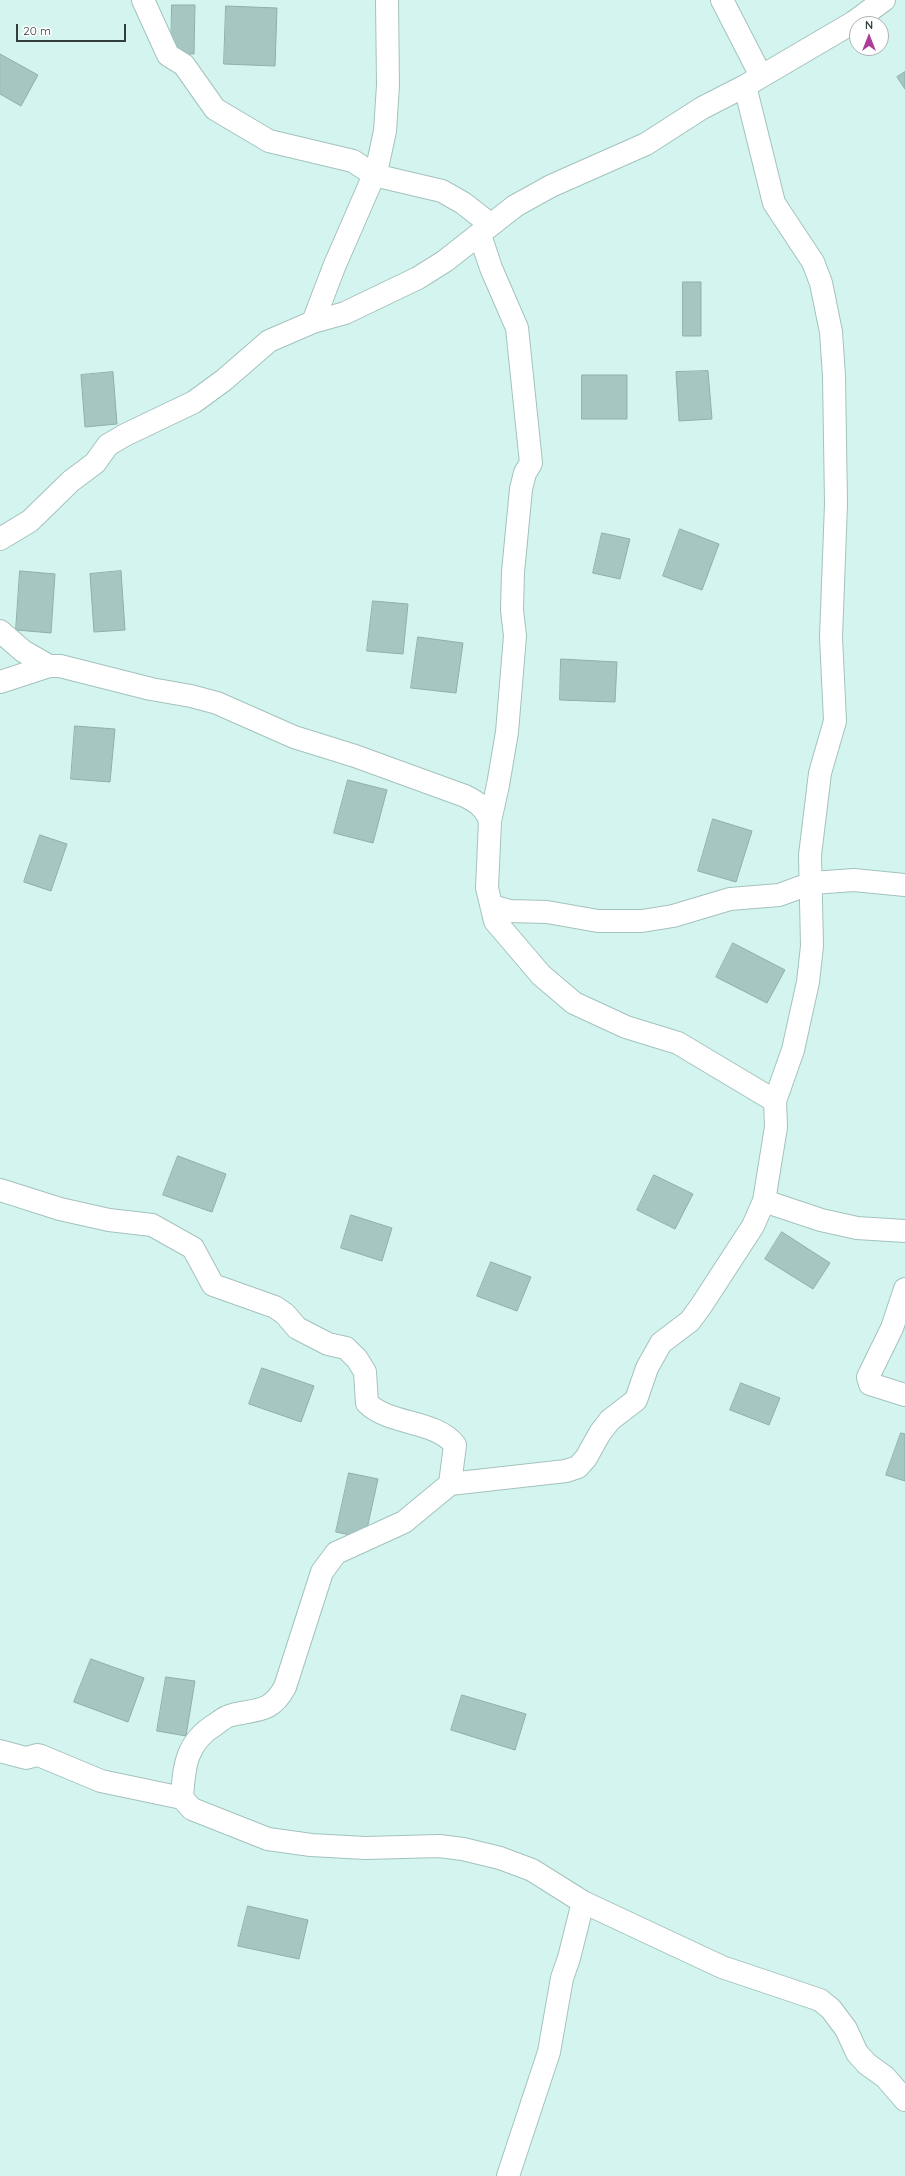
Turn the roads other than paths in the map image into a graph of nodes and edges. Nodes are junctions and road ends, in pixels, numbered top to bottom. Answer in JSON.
{"nodes":[{"id":1,"x":143,"y":0,"type":"edge"},
{"id":2,"x":387,"y":0,"type":"edge"},
{"id":3,"x":722,"y":0,"type":"edge"},
{"id":4,"x":884,"y":0,"type":"edge"},
{"id":5,"x":753,"y":81,"type":"junction"},
{"id":6,"x":374,"y":175,"type":"junction"},
{"id":7,"x":485,"y":230,"type":"junction"},
{"id":8,"x":312,"y":322,"type":"junction"},
{"id":9,"x":0,"y":539,"type":"edge"},
{"id":10,"x":0,"y":631,"type":"edge"},
{"id":11,"x":49,"y":666,"type":"junction"},
{"id":12,"x":0,"y":682,"type":"edge"},
{"id":13,"x":490,"y":821,"type":"junction"},
{"id":14,"x":812,"y":883,"type":"junction"},
{"id":15,"x":905,"y":885,"type":"edge"},
{"id":16,"x":492,"y":906,"type":"junction"},
{"id":17,"x":775,"y":1101,"type":"junction"},
{"id":18,"x":0,"y":1190,"type":"edge"},
{"id":19,"x":764,"y":1201,"type":"junction"},
{"id":20,"x":905,"y":1231,"type":"edge"},
{"id":21,"x":905,"y":1290,"type":"edge"},
{"id":22,"x":905,"y":1395,"type":"edge"},
{"id":23,"x":450,"y":1484,"type":"junction"},
{"id":24,"x":0,"y":1750,"type":"edge"},
{"id":25,"x":182,"y":1798,"type":"junction"},
{"id":26,"x":583,"y":1902,"type":"junction"},
{"id":27,"x":905,"y":2100,"type":"edge"},
{"id":28,"x":508,"y":2176,"type":"edge"}],
"edges":[{"from":1,"to":6,"type":"street"},
{"from":2,"to":6,"type":"street"},
{"from":3,"to":5,"type":"street"},
{"from":4,"to":5,"type":"street"},
{"from":5,"to":7,"type":"street"},
{"from":5,"to":14,"type":"street"},
{"from":6,"to":7,"type":"street"},
{"from":6,"to":8,"type":"street"},
{"from":7,"to":8,"type":"street"},
{"from":7,"to":13,"type":"street"},
{"from":8,"to":9,"type":"street"},
{"from":10,"to":11,"type":"street"},
{"from":11,"to":12,"type":"street"},
{"from":11,"to":13,"type":"street"},
{"from":13,"to":16,"type":"street"},
{"from":14,"to":15,"type":"street"},
{"from":14,"to":16,"type":"street"},
{"from":14,"to":17,"type":"street"},
{"from":16,"to":17,"type":"street"},
{"from":17,"to":19,"type":"street"},
{"from":18,"to":23,"type":"street"},
{"from":19,"to":20,"type":"street"},
{"from":19,"to":23,"type":"street"},
{"from":21,"to":22,"type":"street"},
{"from":23,"to":25,"type":"street"},
{"from":24,"to":25,"type":"street"},
{"from":25,"to":26,"type":"street"},
{"from":26,"to":27,"type":"street"},
{"from":26,"to":28,"type":"street"}]}
